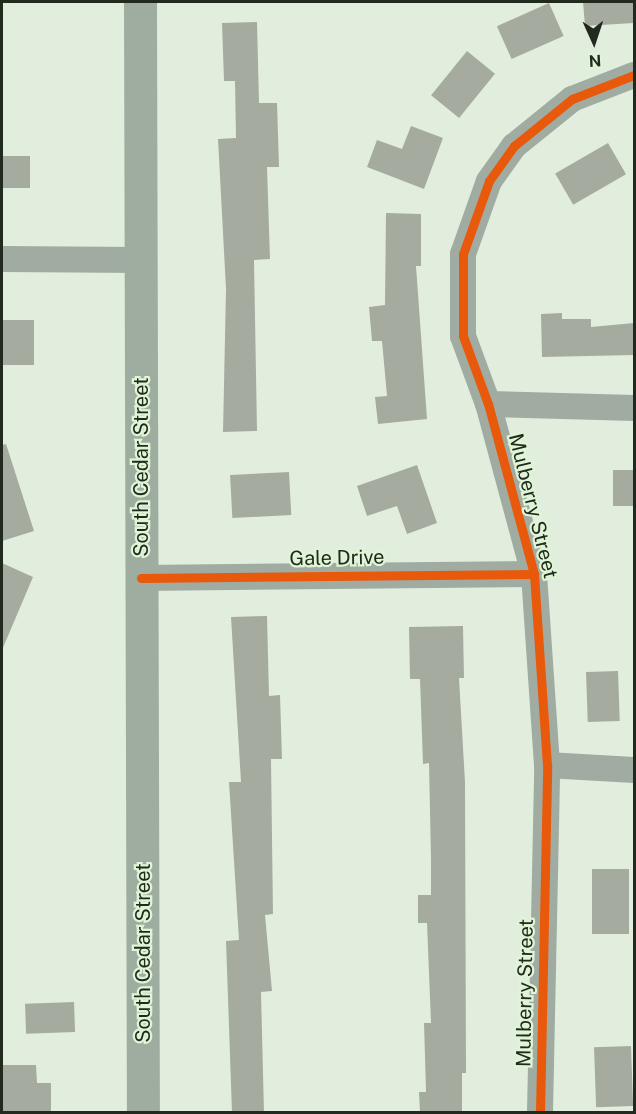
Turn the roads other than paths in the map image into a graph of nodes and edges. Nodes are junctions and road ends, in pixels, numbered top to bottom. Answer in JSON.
{"nodes":[{"id":1,"x":140,"y":2,"type":"edge"},
{"id":2,"x":634,"y":75,"type":"edge"},
{"id":3,"x":2,"y":259,"type":"edge"},
{"id":4,"x":141,"y":260,"type":"junction"},
{"id":5,"x":488,"y":404,"type":"junction"},
{"id":6,"x":634,"y":408,"type":"edge"},
{"id":7,"x":534,"y":574,"type":"junction"},
{"id":8,"x":141,"y":578,"type":"junction"},
{"id":9,"x":548,"y":765,"type":"junction"},
{"id":10,"x":634,"y":770,"type":"edge"},
{"id":11,"x":143,"y":1113,"type":"edge"},
{"id":12,"x":540,"y":1113,"type":"edge"}],
"edges":[{"from":1,"to":4,"type":"main road","name":"South Cedar Street"},
{"from":2,"to":5,"type":"street","name":"Mulberry Street"},
{"from":3,"to":4,"type":"street"},
{"from":4,"to":8,"type":"main road","name":"South Cedar Street"},
{"from":5,"to":6,"type":"street"},
{"from":5,"to":7,"type":"street","name":"Mulberry Street"},
{"from":7,"to":8,"type":"street","name":"Gale Drive"},
{"from":7,"to":9,"type":"street","name":"Mulberry Street"},
{"from":8,"to":11,"type":"main road","name":"South Cedar Street"},
{"from":9,"to":10,"type":"street"},
{"from":9,"to":12,"type":"street","name":"Mulberry Street"}]}
